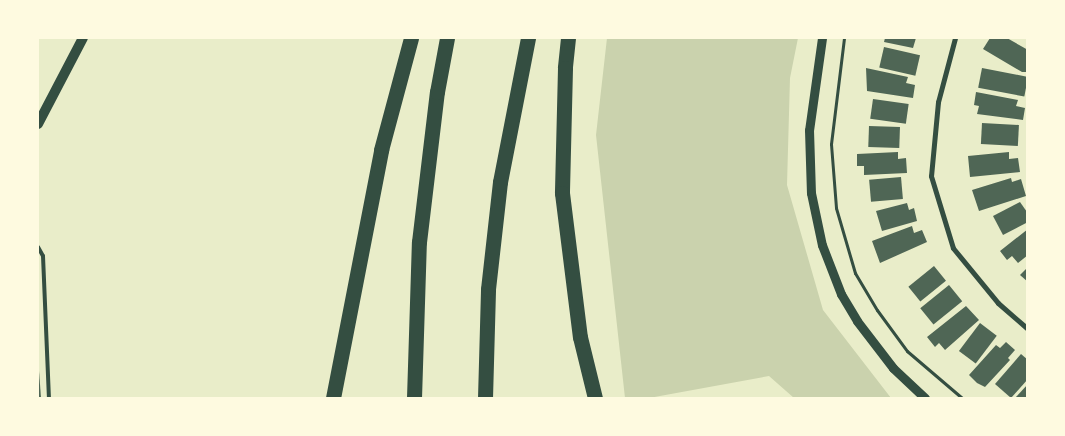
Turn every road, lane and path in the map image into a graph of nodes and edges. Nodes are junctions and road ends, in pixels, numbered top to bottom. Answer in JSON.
{"nodes":[{"id":1,"x":83,"y":38,"type":"edge"},
{"id":2,"x":410,"y":38,"type":"edge"},
{"id":3,"x":447,"y":38,"type":"edge"},
{"id":4,"x":528,"y":38,"type":"edge"},
{"id":5,"x":568,"y":38,"type":"edge"},
{"id":6,"x":822,"y":38,"type":"edge"},
{"id":7,"x":844,"y":38,"type":"edge"},
{"id":8,"x":955,"y":38,"type":"edge"},
{"id":9,"x":38,"y":124,"type":"edge"},
{"id":10,"x":38,"y":248,"type":"edge"},
{"id":11,"x":45,"y":314,"type":"junction"},
{"id":12,"x":38,"y":316,"type":"edge"},
{"id":13,"x":1028,"y":329,"type":"edge"},
{"id":14,"x":48,"y":398,"type":"edge"},
{"id":15,"x":333,"y":398,"type":"edge"},
{"id":16,"x":414,"y":398,"type":"edge"},
{"id":17,"x":485,"y":398,"type":"edge"},
{"id":18,"x":596,"y":398,"type":"edge"},
{"id":19,"x":925,"y":398,"type":"edge"},
{"id":20,"x":962,"y":398,"type":"edge"}],
"edges":[{"from":1,"to":9,"type":"main road"},
{"from":2,"to":15,"type":"highway"},
{"from":3,"to":16,"type":"highway"},
{"from":4,"to":17,"type":"highway"},
{"from":5,"to":18,"type":"highway"},
{"from":6,"to":19,"type":"street"},
{"from":7,"to":20,"type":"path"},
{"from":8,"to":13,"type":"street"},
{"from":10,"to":11,"type":"lane"},
{"from":11,"to":12,"type":"lane"},
{"from":11,"to":14,"type":"lane"}]}
